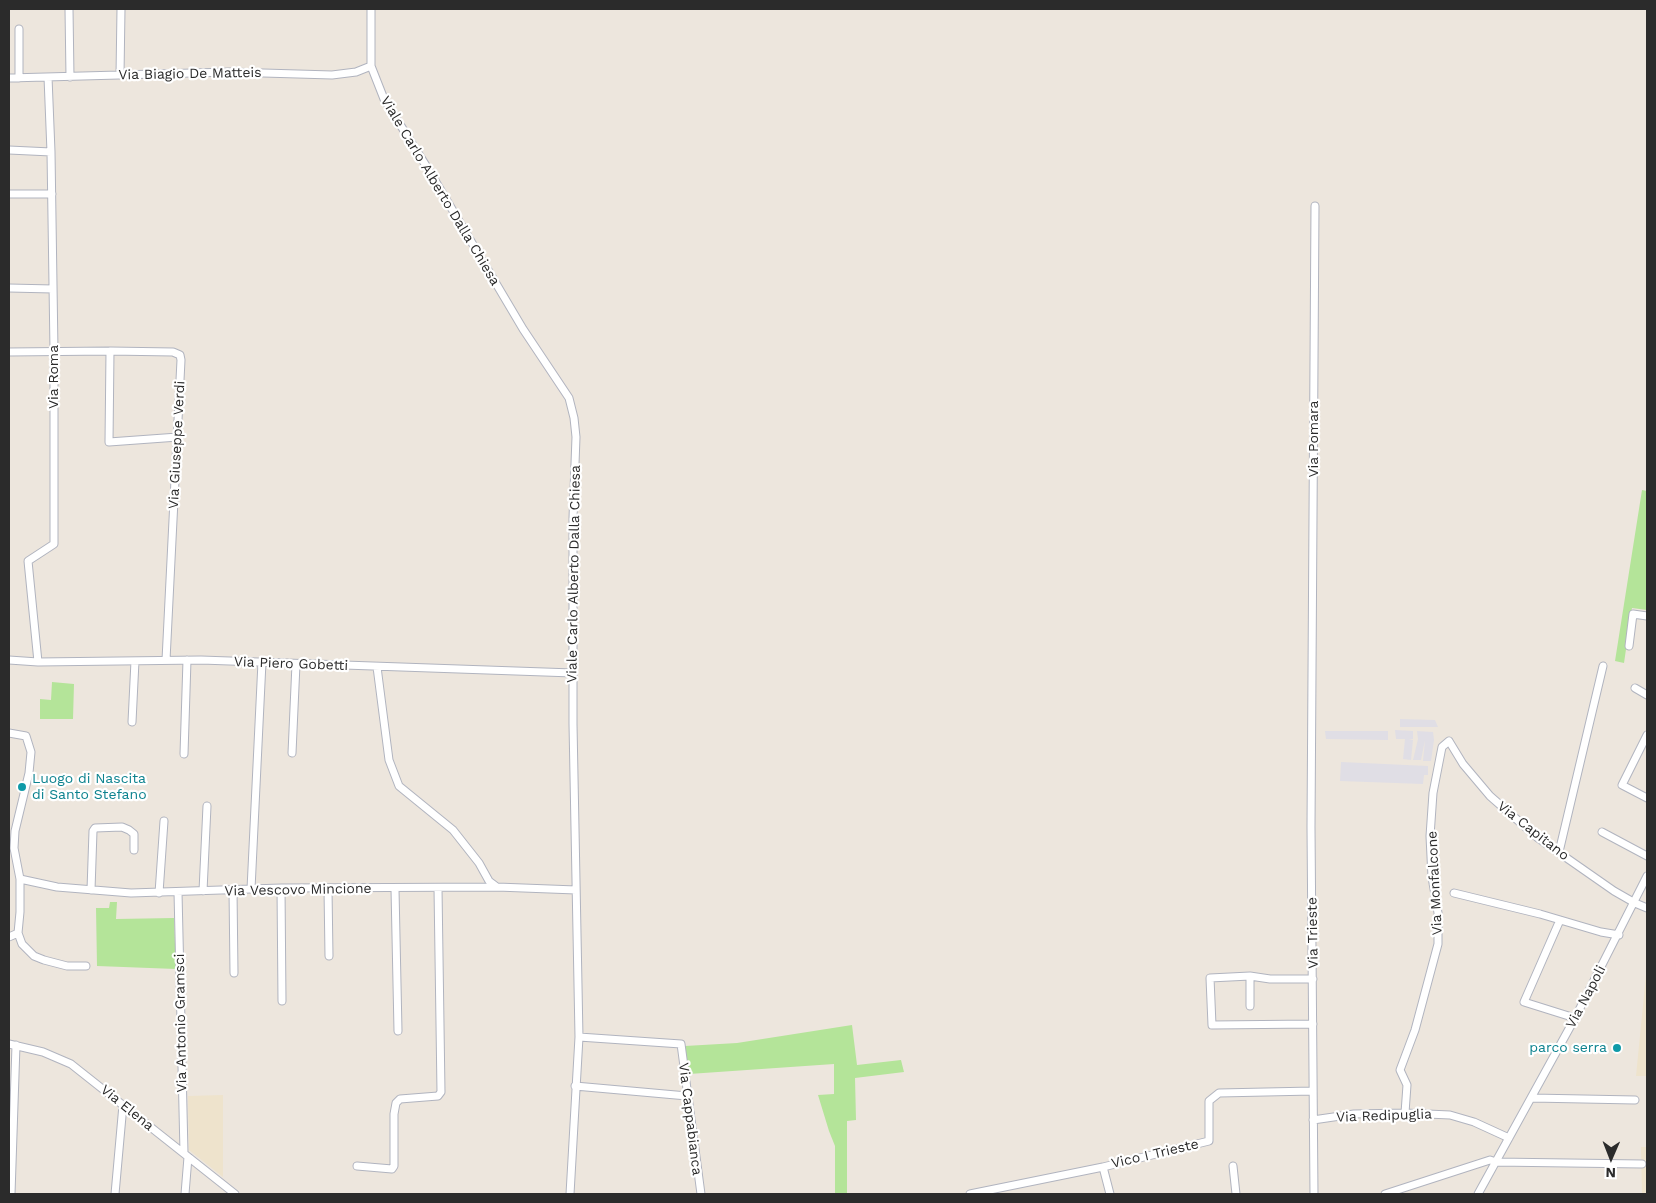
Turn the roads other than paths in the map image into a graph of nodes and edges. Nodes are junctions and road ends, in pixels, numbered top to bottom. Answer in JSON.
{"nodes":[{"id":1,"x":69,"y":9,"type":"edge"},
{"id":2,"x":121,"y":9,"type":"edge"},
{"id":3,"x":371,"y":9,"type":"edge"},
{"id":4,"x":19,"y":29,"type":"dead end"},
{"id":5,"x":371,"y":66,"type":"junction"},
{"id":6,"x":120,"y":75,"type":"junction"},
{"id":7,"x":48,"y":77,"type":"junction"},
{"id":8,"x":70,"y":77,"type":"junction"},
{"id":9,"x":9,"y":78,"type":"edge"},
{"id":10,"x":19,"y":78,"type":"junction"},
{"id":11,"x":9,"y":150,"type":"edge"},
{"id":12,"x":51,"y":152,"type":"junction"},
{"id":13,"x":9,"y":194,"type":"edge"},
{"id":14,"x":52,"y":194,"type":"junction"},
{"id":15,"x":1315,"y":206,"type":"dead end"},
{"id":16,"x":9,"y":288,"type":"edge"},
{"id":17,"x":53,"y":289,"type":"junction"},
{"id":18,"x":54,"y":351,"type":"junction"},
{"id":19,"x":110,"y":351,"type":"junction"},
{"id":20,"x":9,"y":352,"type":"edge"},
{"id":21,"x":178,"y":437,"type":"junction"},
{"id":22,"x":1647,"y":616,"type":"edge"},
{"id":23,"x":1629,"y":646,"type":"dead end"},
{"id":24,"x":9,"y":660,"type":"edge"},
{"id":25,"x":166,"y":660,"type":"junction"},
{"id":26,"x":187,"y":660,"type":"junction"},
{"id":27,"x":135,"y":661,"type":"junction"},
{"id":28,"x":38,"y":662,"type":"junction"},
{"id":29,"x":262,"y":662,"type":"junction"},
{"id":30,"x":296,"y":664,"type":"junction"},
{"id":31,"x":1603,"y":666,"type":"dead end"},
{"id":32,"x":377,"y":667,"type":"junction"},
{"id":33,"x":1313,"y":671,"type":"joint"},
{"id":34,"x":573,"y":673,"type":"junction"},
{"id":35,"x":1635,"y":688,"type":"dead end"},
{"id":36,"x":1647,"y":695,"type":"edge"},
{"id":37,"x":132,"y":722,"type":"dead end"},
{"id":38,"x":9,"y":733,"type":"edge"},
{"id":39,"x":1647,"y":735,"type":"edge"},
{"id":40,"x":1449,"y":741,"type":"joint"},
{"id":41,"x":292,"y":753,"type":"dead end"},
{"id":42,"x":184,"y":754,"type":"dead end"},
{"id":43,"x":1647,"y":798,"type":"edge"},
{"id":44,"x":207,"y":806,"type":"dead end"},
{"id":45,"x":164,"y":820,"type":"dead end"},
{"id":46,"x":1602,"y":832,"type":"dead end"},
{"id":47,"x":134,"y":850,"type":"dead end"},
{"id":48,"x":1559,"y":852,"type":"junction"},
{"id":49,"x":1647,"y":856,"type":"edge"},
{"id":50,"x":1647,"y":876,"type":"edge"},
{"id":51,"x":20,"y":879,"type":"junction"},
{"id":52,"x":497,"y":887,"type":"junction"},
{"id":53,"x":281,"y":888,"type":"junction"},
{"id":54,"x":438,"y":888,"type":"junction"},
{"id":55,"x":251,"y":889,"type":"junction"},
{"id":56,"x":328,"y":889,"type":"junction"},
{"id":57,"x":395,"y":889,"type":"junction"},
{"id":58,"x":91,"y":890,"type":"junction"},
{"id":59,"x":233,"y":890,"type":"junction"},
{"id":60,"x":576,"y":890,"type":"junction"},
{"id":61,"x":203,"y":891,"type":"junction"},
{"id":62,"x":178,"y":892,"type":"junction"},
{"id":63,"x":160,"y":893,"type":"junction"},
{"id":64,"x":1454,"y":893,"type":"dead end"},
{"id":65,"x":1634,"y":903,"type":"junction"},
{"id":66,"x":1647,"y":908,"type":"edge"},
{"id":67,"x":1560,"y":920,"type":"junction"},
{"id":68,"x":18,"y":933,"type":"junction"},
{"id":69,"x":1619,"y":935,"type":"junction"},
{"id":70,"x":9,"y":937,"type":"edge"},
{"id":71,"x":328,"y":956,"type":"dead end"},
{"id":72,"x":86,"y":966,"type":"dead end"},
{"id":73,"x":234,"y":973,"type":"dead end"},
{"id":74,"x":1250,"y":976,"type":"junction"},
{"id":75,"x":1313,"y":979,"type":"junction"},
{"id":76,"x":282,"y":1001,"type":"dead end"},
{"id":77,"x":1250,"y":1006,"type":"dead end"},
{"id":78,"x":1575,"y":1018,"type":"junction"},
{"id":79,"x":1313,"y":1024,"type":"junction"},
{"id":80,"x":398,"y":1031,"type":"dead end"},
{"id":81,"x":579,"y":1037,"type":"junction"},
{"id":82,"x":12,"y":1044,"type":"edge"},
{"id":83,"x":575,"y":1086,"type":"junction"},
{"id":84,"x":1313,"y":1091,"type":"junction"},
{"id":85,"x":687,"y":1096,"type":"junction"},
{"id":86,"x":1532,"y":1098,"type":"junction"},
{"id":87,"x":1635,"y":1100,"type":"dead end"},
{"id":88,"x":123,"y":1105,"type":"junction"},
{"id":89,"x":1405,"y":1113,"type":"junction"},
{"id":90,"x":1314,"y":1120,"type":"junction"},
{"id":91,"x":1509,"y":1138,"type":"junction"},
{"id":92,"x":186,"y":1155,"type":"junction"},
{"id":93,"x":1496,"y":1162,"type":"junction"},
{"id":94,"x":1642,"y":1164,"type":"dead end"},
{"id":95,"x":357,"y":1166,"type":"dead end"},
{"id":96,"x":1103,"y":1166,"type":"junction"},
{"id":97,"x":1233,"y":1166,"type":"dead end"},
{"id":98,"x":11,"y":1194,"type":"edge"},
{"id":99,"x":115,"y":1194,"type":"edge"},
{"id":100,"x":185,"y":1194,"type":"edge"},
{"id":101,"x":234,"y":1194,"type":"edge"},
{"id":102,"x":570,"y":1194,"type":"edge"},
{"id":103,"x":701,"y":1194,"type":"edge"},
{"id":104,"x":970,"y":1194,"type":"edge"},
{"id":105,"x":1110,"y":1194,"type":"edge"},
{"id":106,"x":1236,"y":1194,"type":"edge"},
{"id":107,"x":1314,"y":1194,"type":"edge"},
{"id":108,"x":1385,"y":1194,"type":"edge"},
{"id":109,"x":1478,"y":1194,"type":"edge"}],
"edges":[{"from":1,"to":8,"type":"street"},
{"from":2,"to":6,"type":"street"},
{"from":3,"to":5,"type":"street","name":"Viale Carlo Alberto Dalla Chiesa"},
{"from":4,"to":10,"type":"street"},
{"from":5,"to":6,"type":"street","name":"Via Biagio De Matteis"},
{"from":5,"to":34,"type":"street","name":"Viale Carlo Alberto Dalla Chiesa"},
{"from":6,"to":8,"type":"street","name":"Via Biagio De Matteis"},
{"from":7,"to":8,"type":"street","name":"Via Biagio De Matteis"},
{"from":7,"to":10,"type":"street","name":"Via Biagio De Matteis"},
{"from":7,"to":12,"type":"street","name":"Via Roma"},
{"from":9,"to":10,"type":"street","name":"Via Biagio De Matteis"},
{"from":11,"to":12,"type":"street"},
{"from":12,"to":14,"type":"street","name":"Via Roma"},
{"from":13,"to":14,"type":"street"},
{"from":14,"to":17,"type":"street","name":"Via Roma"},
{"from":15,"to":33,"type":"street","name":"Via Pomara"},
{"from":16,"to":17,"type":"street"},
{"from":17,"to":18,"type":"street","name":"Via Roma"},
{"from":18,"to":19,"type":"street","name":"Via Giuseppe Verdi"},
{"from":18,"to":20,"type":"street","name":"Via Giuseppe Verdi"},
{"from":18,"to":28,"type":"street","name":"Via Roma"},
{"from":19,"to":21,"type":"street","name":"Via Giuseppe Verdi"},
{"from":19,"to":21,"type":"street"},
{"from":21,"to":25,"type":"street","name":"Via Giuseppe Verdi"},
{"from":22,"to":23,"type":"street"},
{"from":24,"to":28,"type":"street","name":"Via Piero Gobetti"},
{"from":25,"to":26,"type":"street","name":"Via Piero Gobetti"},
{"from":25,"to":27,"type":"street","name":"Via Piero Gobetti"},
{"from":26,"to":29,"type":"street","name":"Via Piero Gobetti"},
{"from":26,"to":42,"type":"street"},
{"from":27,"to":28,"type":"street","name":"Via Piero Gobetti"},
{"from":27,"to":37,"type":"street"},
{"from":29,"to":30,"type":"street","name":"Via Piero Gobetti"},
{"from":29,"to":55,"type":"street"},
{"from":30,"to":32,"type":"street","name":"Via Piero Gobetti"},
{"from":30,"to":41,"type":"street"},
{"from":31,"to":48,"type":"street"},
{"from":32,"to":34,"type":"street","name":"Via Piero Gobetti"},
{"from":32,"to":52,"type":"street"},
{"from":33,"to":75,"type":"street","name":"Via Trieste"},
{"from":34,"to":60,"type":"street","name":"Viale Carlo Alberto Dalla Chiesa"},
{"from":35,"to":36,"type":"street"},
{"from":38,"to":51,"type":"street"},
{"from":39,"to":43,"type":"street"},
{"from":40,"to":48,"type":"street","name":"Via Capitano"},
{"from":40,"to":89,"type":"street","name":"Via Monfalcone"},
{"from":44,"to":61,"type":"street"},
{"from":45,"to":63,"type":"street"},
{"from":46,"to":49,"type":"street"},
{"from":47,"to":58,"type":"street"},
{"from":48,"to":65,"type":"street","name":"Via Capitano"},
{"from":50,"to":65,"type":"street","name":"Via Napoli"},
{"from":51,"to":58,"type":"street","name":"Via Vescovo Mincione"},
{"from":51,"to":68,"type":"street"},
{"from":52,"to":54,"type":"street","name":"Via Vescovo Mincione"},
{"from":52,"to":60,"type":"street","name":"Via Vescovo Mincione"},
{"from":53,"to":55,"type":"street","name":"Via Vescovo Mincione"},
{"from":53,"to":56,"type":"street","name":"Via Vescovo Mincione"},
{"from":53,"to":76,"type":"street"},
{"from":54,"to":57,"type":"street","name":"Via Vescovo Mincione"},
{"from":54,"to":95,"type":"street"},
{"from":55,"to":59,"type":"street","name":"Via Vescovo Mincione"},
{"from":56,"to":57,"type":"street","name":"Via Vescovo Mincione"},
{"from":56,"to":71,"type":"street"},
{"from":57,"to":80,"type":"street"},
{"from":58,"to":63,"type":"street","name":"Via Vescovo Mincione"},
{"from":59,"to":61,"type":"street","name":"Via Vescovo Mincione"},
{"from":59,"to":73,"type":"street"},
{"from":60,"to":81,"type":"street","name":"Viale Carlo Alberto Dalla Chiesa"},
{"from":61,"to":62,"type":"street","name":"Via Vescovo Mincione"},
{"from":62,"to":63,"type":"street","name":"Via Vescovo Mincione"},
{"from":62,"to":92,"type":"street","name":"Via Antonio Gramsci"},
{"from":64,"to":67,"type":"street"},
{"from":65,"to":66,"type":"street","name":"Via Capitano"},
{"from":65,"to":69,"type":"street","name":"Via Napoli"},
{"from":67,"to":69,"type":"street"},
{"from":67,"to":78,"type":"street"},
{"from":68,"to":70,"type":"street"},
{"from":68,"to":72,"type":"street"},
{"from":69,"to":78,"type":"street","name":"Via Napoli"},
{"from":74,"to":75,"type":"street"},
{"from":74,"to":77,"type":"street"},
{"from":74,"to":79,"type":"street"},
{"from":75,"to":79,"type":"street","name":"Via Trieste"},
{"from":78,"to":86,"type":"street","name":"Via Napoli"},
{"from":79,"to":84,"type":"street","name":"Via Trieste"},
{"from":81,"to":83,"type":"street","name":"Viale Carlo Alberto Dalla Chiesa"},
{"from":81,"to":85,"type":"street","name":"Via Cappabianca"},
{"from":82,"to":88,"type":"street","name":"Via Elena"},
{"from":82,"to":98,"type":"street"},
{"from":83,"to":85,"type":"street"},
{"from":83,"to":102,"type":"street","name":"Viale Carlo Alberto Dalla Chiesa"},
{"from":84,"to":90,"type":"street","name":"Via Trieste"},
{"from":84,"to":96,"type":"street","name":"Vico I Trieste"},
{"from":85,"to":103,"type":"street","name":"Via Cappabianca"},
{"from":86,"to":87,"type":"street"},
{"from":86,"to":91,"type":"street","name":"Via Napoli"},
{"from":88,"to":92,"type":"street","name":"Via Elena"},
{"from":88,"to":99,"type":"street"},
{"from":89,"to":90,"type":"street","name":"Via Redipuglia"},
{"from":89,"to":91,"type":"street","name":"Via Redipuglia"},
{"from":90,"to":107,"type":"street","name":"Via Trieste"},
{"from":91,"to":93,"type":"street","name":"Via Napoli"},
{"from":92,"to":100,"type":"street","name":"Via Antonio Gramsci"},
{"from":92,"to":101,"type":"street","name":"Via Elena"},
{"from":93,"to":94,"type":"street"},
{"from":93,"to":108,"type":"street"},
{"from":93,"to":109,"type":"street","name":"Via Napoli"},
{"from":96,"to":104,"type":"street"},
{"from":96,"to":105,"type":"street"},
{"from":97,"to":106,"type":"street"}]}
